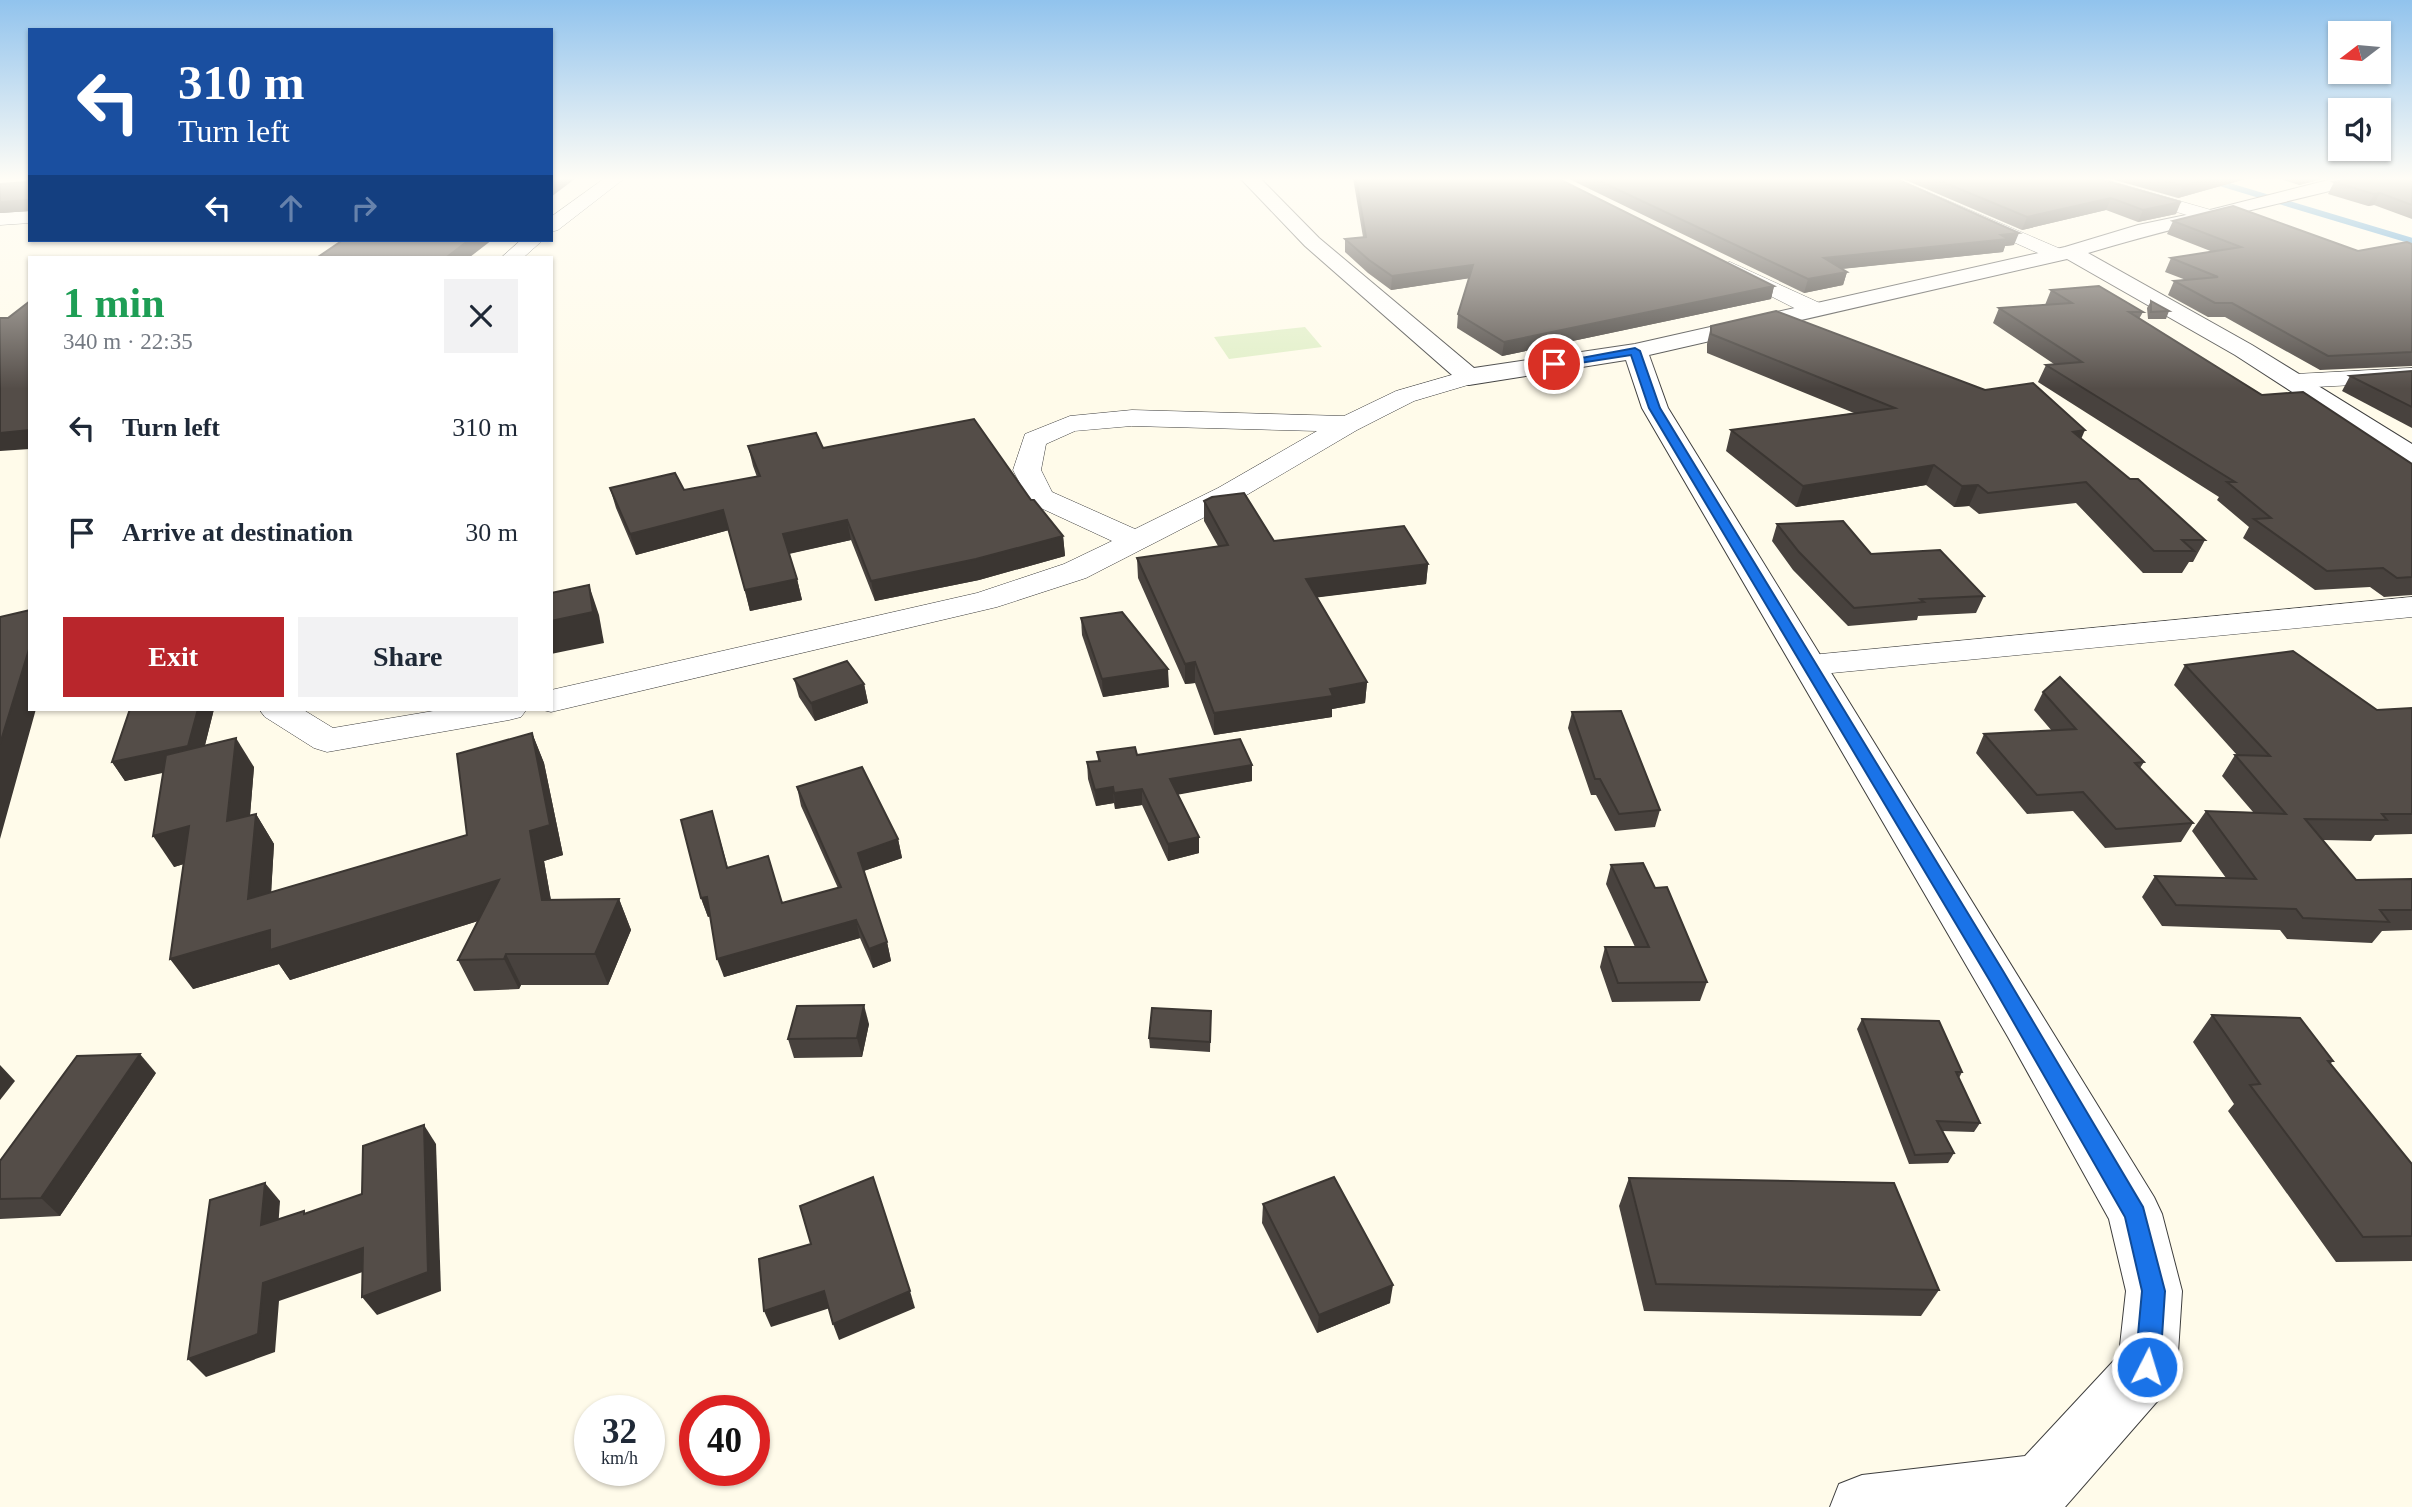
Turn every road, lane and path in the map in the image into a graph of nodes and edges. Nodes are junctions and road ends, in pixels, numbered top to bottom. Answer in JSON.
{"nodes":[{"id":1,"x":1319,"y":248,"type":"edge"},
{"id":2,"x":2052,"y":248,"type":"edge"},
{"id":3,"x":2079,"y":248,"type":"edge"},
{"id":4,"x":2063,"y":253,"type":"junction"},
{"id":5,"x":1714,"y":260,"type":"edge"},
{"id":6,"x":1814,"y":309,"type":"junction"},
{"id":7,"x":1635,"y":351,"type":"junction"},
{"id":8,"x":2412,"y":375,"type":"edge"},
{"id":9,"x":1469,"y":377,"type":"junction"},
{"id":10,"x":2296,"y":381,"type":"junction"},
{"id":11,"x":1348,"y":424,"type":"junction"},
{"id":12,"x":2412,"y":457,"type":"edge"},
{"id":13,"x":1136,"y":541,"type":"junction"},
{"id":14,"x":2412,"y":607,"type":"edge"},
{"id":15,"x":1811,"y":665,"type":"junction"},
{"id":16,"x":553,"y":701,"type":"edge"},
{"id":17,"x":280,"y":711,"type":"edge"},
{"id":18,"x":497,"y":711,"type":"edge"},
{"id":19,"x":1863,"y":1507,"type":"edge"}],
"edges":[{"from":1,"to":9,"type":"street"},
{"from":2,"to":4,"type":"street"},
{"from":3,"to":4,"type":"street"},
{"from":4,"to":6,"type":"street"},
{"from":4,"to":10,"type":"street"},
{"from":5,"to":6,"type":"street"},
{"from":6,"to":7,"type":"street"},
{"from":7,"to":9,"type":"street"},
{"from":7,"to":15,"type":"street"},
{"from":8,"to":10,"type":"street"},
{"from":9,"to":11,"type":"street"},
{"from":10,"to":12,"type":"street"},
{"from":11,"to":13,"type":"street"},
{"from":11,"to":13,"type":"street"},
{"from":13,"to":16,"type":"street"},
{"from":14,"to":15,"type":"street"},
{"from":15,"to":19,"type":"street"},
{"from":17,"to":18,"type":"street"}]}
